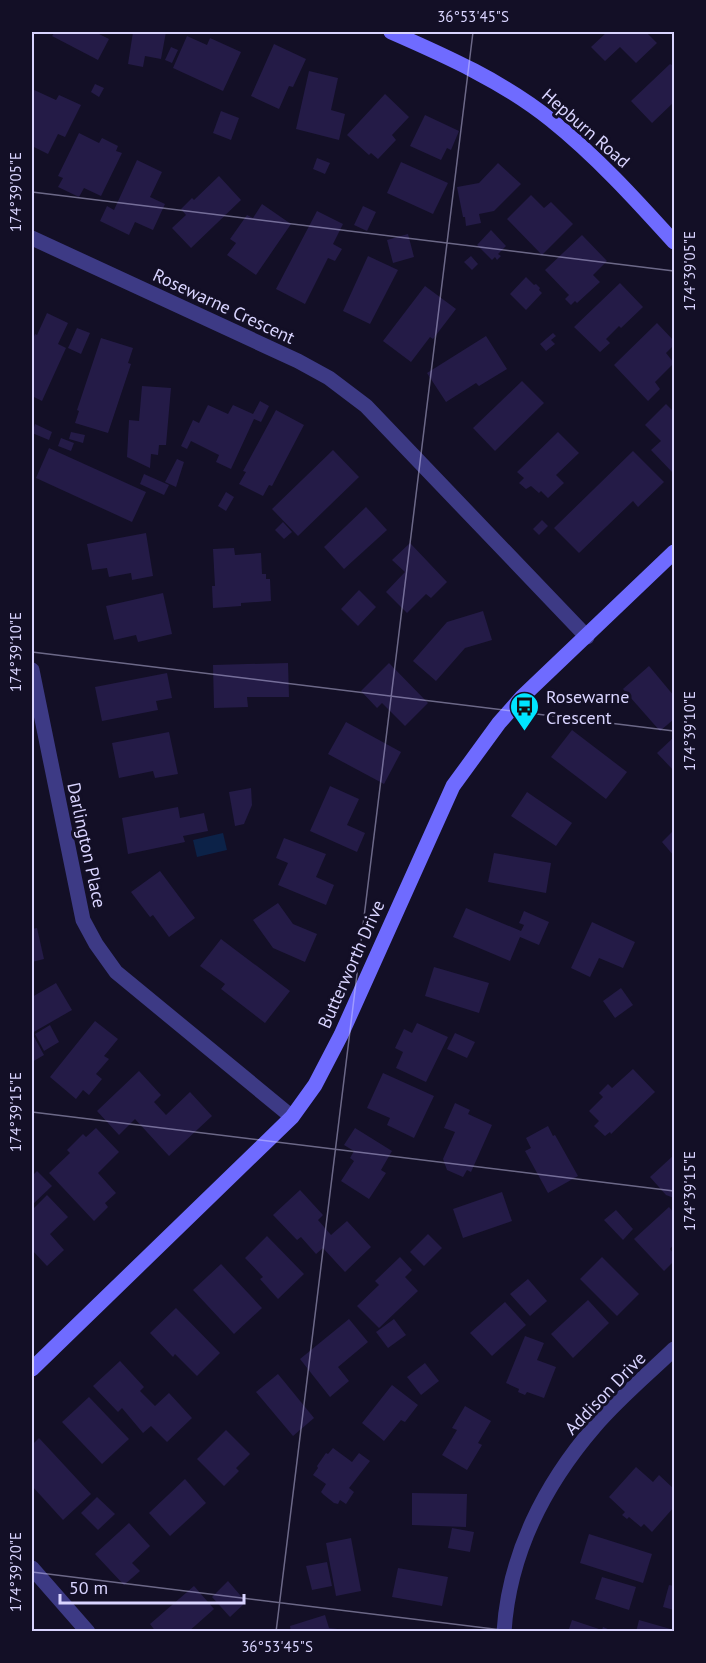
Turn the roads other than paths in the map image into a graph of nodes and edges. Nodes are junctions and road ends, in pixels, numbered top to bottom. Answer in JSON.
{"nodes":[{"id":1,"x":391,"y":32,"type":"edge"},
{"id":2,"x":32,"y":238,"type":"edge"},
{"id":3,"x":675,"y":242,"type":"edge"},
{"id":4,"x":675,"y":552,"type":"edge"},
{"id":5,"x":587,"y":637,"type":"junction"},
{"id":6,"x":32,"y":670,"type":"edge"},
{"id":7,"x":292,"y":1117,"type":"junction"},
{"id":8,"x":675,"y":1349,"type":"edge"},
{"id":9,"x":32,"y":1369,"type":"edge"},
{"id":10,"x":32,"y":1568,"type":"edge"},
{"id":11,"x":88,"y":1632,"type":"edge"},
{"id":12,"x":504,"y":1632,"type":"edge"}],
"edges":[{"from":1,"to":3,"type":"street","name":"Hepburn Road"},
{"from":2,"to":5,"type":"street","name":"Rosewarne Crescent"},
{"from":4,"to":5,"type":"street","name":"Butterworth Drive"},
{"from":5,"to":7,"type":"street","name":"Butterworth Drive"},
{"from":6,"to":7,"type":"street","name":"Darlington Place"},
{"from":7,"to":9,"type":"street","name":"Butterworth Drive"},
{"from":8,"to":12,"type":"street","name":"Addison Drive"},
{"from":10,"to":11,"type":"street"}]}
